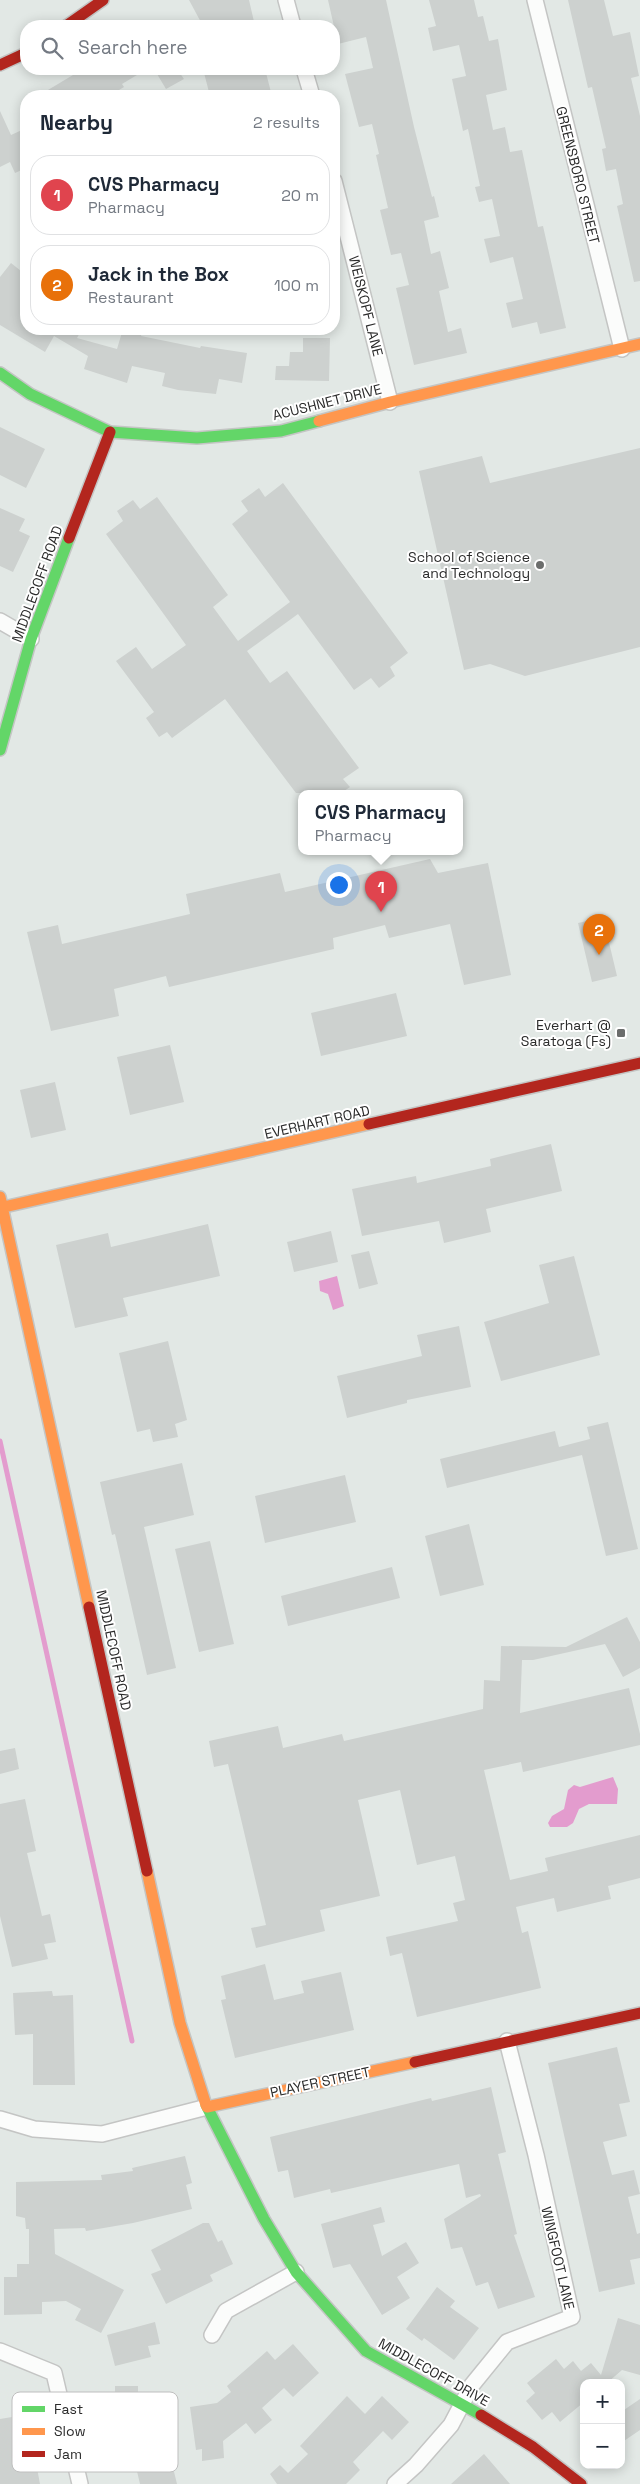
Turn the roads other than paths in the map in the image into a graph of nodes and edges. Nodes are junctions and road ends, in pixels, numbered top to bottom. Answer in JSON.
{"nodes":[{"id":1,"x":103,"y":0,"type":"edge"},
{"id":2,"x":286,"y":0,"type":"edge"},
{"id":3,"x":535,"y":0,"type":"edge"},
{"id":4,"x":75,"y":20,"type":"edge"},
{"id":5,"x":291,"y":20,"type":"edge"},
{"id":6,"x":20,"y":56,"type":"edge"},
{"id":7,"x":0,"y":65,"type":"edge"},
{"id":8,"x":306,"y":75,"type":"edge"},
{"id":9,"x":310,"y":90,"type":"edge"},
{"id":10,"x":340,"y":207,"type":"edge"},
{"id":11,"x":640,"y":344,"type":"edge"},
{"id":12,"x":622,"y":349,"type":"junction"},
{"id":13,"x":0,"y":373,"type":"edge"},
{"id":14,"x":390,"y":402,"type":"junction"},
{"id":15,"x":110,"y":432,"type":"junction"},
{"id":16,"x":0,"y":620,"type":"edge"},
{"id":17,"x":31,"y":639,"type":"junction"},
{"id":18,"x":0,"y":750,"type":"edge"},
{"id":19,"x":640,"y":1063,"type":"edge"},
{"id":20,"x":1,"y":1204,"type":"edge"},
{"id":21,"x":640,"y":2013,"type":"edge"},
{"id":22,"x":507,"y":2041,"type":"junction"},
{"id":23,"x":206,"y":2107,"type":"junction"},
{"id":24,"x":0,"y":2119,"type":"edge"},
{"id":25,"x":296,"y":2272,"type":"junction"},
{"id":26,"x":212,"y":2335,"type":"dead end"},
{"id":27,"x":0,"y":2351,"type":"edge"},
{"id":28,"x":58,"y":2392,"type":"edge"},
{"id":29,"x":463,"y":2404,"type":"junction"},
{"id":30,"x":395,"y":2484,"type":"edge"},
{"id":31,"x":581,"y":2484,"type":"edge"}],
"edges":[{"from":1,"to":4,"type":"street"},
{"from":2,"to":5,"type":"street"},
{"from":3,"to":12,"type":"street","name":"GREENSBORO STREET"},
{"from":6,"to":7,"type":"street"},
{"from":8,"to":9,"type":"street"},
{"from":10,"to":14,"type":"street","name":"WEISKOPF LANE"},
{"from":11,"to":12,"type":"street","name":"ACUSHNET DRIVE"},
{"from":12,"to":14,"type":"street","name":"ACUSHNET DRIVE"},
{"from":13,"to":15,"type":"street","name":"ACUSHNET DRIVE"},
{"from":14,"to":15,"type":"street","name":"ACUSHNET DRIVE"},
{"from":15,"to":17,"type":"street","name":"MIDDLECOFF ROAD"},
{"from":16,"to":17,"type":"street"},
{"from":17,"to":18,"type":"street","name":"MIDDLECOFF ROAD"},
{"from":19,"to":20,"type":"street","name":"EVERHART ROAD"},
{"from":20,"to":23,"type":"street","name":"MIDDLECOFF ROAD"},
{"from":21,"to":22,"type":"street","name":"PLAYER STREET"},
{"from":22,"to":23,"type":"street","name":"PLAYER STREET"},
{"from":22,"to":29,"type":"street","name":"WINGFOOT LANE"},
{"from":23,"to":24,"type":"street","name":"PLAYER STREET"},
{"from":23,"to":25,"type":"street","name":"MIDDLECOFF DRIVE"},
{"from":25,"to":26,"type":"street"},
{"from":25,"to":29,"type":"street","name":"MIDDLECOFF DRIVE"},
{"from":27,"to":28,"type":"street"},
{"from":29,"to":30,"type":"street","name":"WINGFOOT LANE"},
{"from":29,"to":31,"type":"street","name":"MIDDLECOFF DRIVE"}]}
